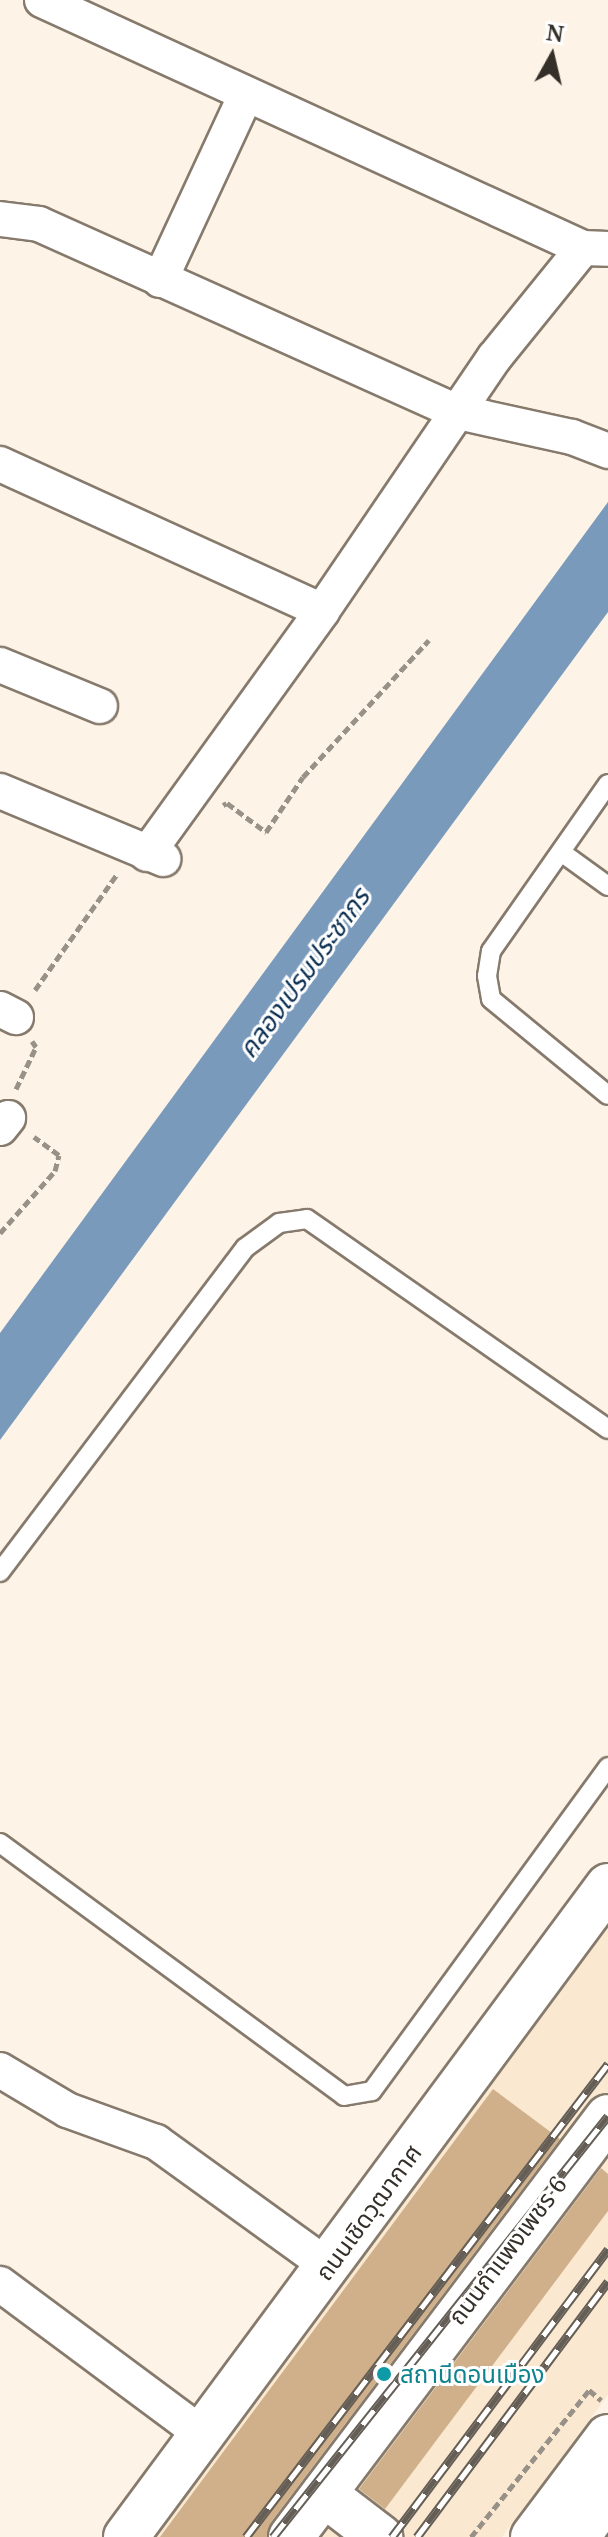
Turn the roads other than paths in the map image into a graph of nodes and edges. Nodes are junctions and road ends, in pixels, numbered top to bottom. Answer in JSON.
{"nodes":[{"id":1,"x":42,"y":0,"type":"edge"},
{"id":2,"x":246,"y":95,"type":"junction"},
{"id":3,"x":0,"y":219,"type":"edge"},
{"id":4,"x":596,"y":248,"type":"edge"},
{"id":5,"x":160,"y":280,"type":"junction"},
{"id":6,"x":458,"y":412,"type":"junction"},
{"id":7,"x":608,"y":451,"type":"edge"},
{"id":8,"x":0,"y":464,"type":"edge"},
{"id":9,"x":322,"y":611,"type":"junction"},
{"id":10,"x":0,"y":665,"type":"edge"},
{"id":11,"x":100,"y":706,"type":"dead end"},
{"id":12,"x":608,"y":784,"type":"edge"},
{"id":13,"x":0,"y":791,"type":"edge"},
{"id":14,"x":561,"y":852,"type":"junction"},
{"id":15,"x":608,"y":886,"type":"edge"},
{"id":16,"x":608,"y":1095,"type":"edge"},
{"id":17,"x":608,"y":1429,"type":"edge"},
{"id":18,"x":0,"y":1572,"type":"edge"},
{"id":19,"x":608,"y":1767,"type":"edge"},
{"id":20,"x":0,"y":1843,"type":"edge"},
{"id":21,"x":608,"y":1886,"type":"edge"},
{"id":22,"x":0,"y":2070,"type":"edge"},
{"id":23,"x":608,"y":2117,"type":"edge"},
{"id":24,"x":328,"y":2266,"type":"junction"},
{"id":25,"x":0,"y":2284,"type":"edge"},
{"id":26,"x":203,"y":2435,"type":"junction"},
{"id":27,"x":608,"y":2437,"type":"edge"},
{"id":28,"x":324,"y":2494,"type":"junction"},
{"id":29,"x":608,"y":2495,"type":"edge"},
{"id":30,"x":126,"y":2537,"type":"edge"},
{"id":31,"x":291,"y":2537,"type":"edge"},
{"id":32,"x":380,"y":2537,"type":"edge"},
{"id":33,"x":533,"y":2537,"type":"edge"},
{"id":34,"x":577,"y":2537,"type":"edge"}],
"edges":[{"from":1,"to":2,"type":"street"},
{"from":2,"to":4,"type":"street"},
{"from":2,"to":5,"type":"street"},
{"from":3,"to":5,"type":"street"},
{"from":4,"to":6,"type":"street"},
{"from":5,"to":6,"type":"street"},
{"from":6,"to":7,"type":"street"},
{"from":6,"to":9,"type":"street"},
{"from":8,"to":9,"type":"street"},
{"from":9,"to":13,"type":"street"},
{"from":10,"to":11,"type":"street"},
{"from":12,"to":14,"type":"lane"},
{"from":14,"to":15,"type":"lane"},
{"from":14,"to":16,"type":"lane"},
{"from":17,"to":18,"type":"lane"},
{"from":19,"to":20,"type":"lane"},
{"from":21,"to":24,"type":"main road","name":"ถนนเชิดวุฒากาศ"},
{"from":22,"to":24,"type":"street"},
{"from":23,"to":28,"type":"main road","name":"ถนนกำแพงเพชร 6"},
{"from":24,"to":26,"type":"main road","name":"ถนนเชิดวุฒากาศ"},
{"from":25,"to":26,"type":"street"},
{"from":26,"to":30,"type":"main road","name":"ถนนเชิดวุฒากาศ"},
{"from":27,"to":33,"type":"main road"},
{"from":28,"to":31,"type":"main road","name":"ถนนกำแพงเพชร 6"},
{"from":28,"to":32,"type":"main road"},
{"from":29,"to":34,"type":"main road"}]}
